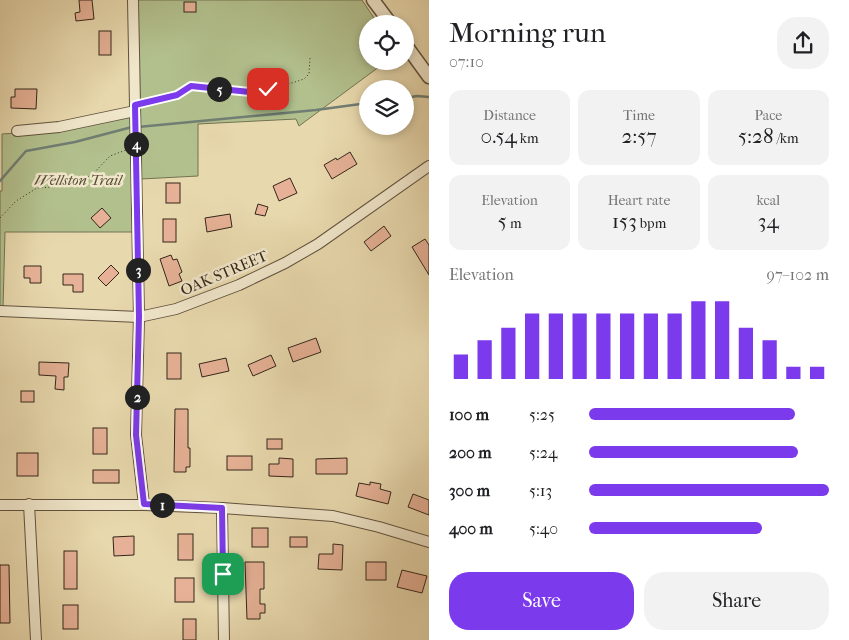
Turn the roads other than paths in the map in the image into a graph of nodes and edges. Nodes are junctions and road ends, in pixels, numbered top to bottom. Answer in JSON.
{"nodes":[{"id":1,"x":133,"y":0,"type":"edge"},
{"id":2,"x":373,"y":0,"type":"edge"},
{"id":3,"x":384,"y":15,"type":"edge"},
{"id":4,"x":414,"y":56,"type":"edge"},
{"id":5,"x":429,"y":77,"type":"edge"},
{"id":6,"x":135,"y":111,"type":"junction"},
{"id":7,"x":17,"y":131,"type":"dead end"},
{"id":8,"x":429,"y":166,"type":"edge"},
{"id":9,"x":0,"y":311,"type":"edge"},
{"id":10,"x":139,"y":317,"type":"junction"},
{"id":11,"x":29,"y":504,"type":"junction"},
{"id":12,"x":144,"y":504,"type":"junction"},
{"id":13,"x":0,"y":505,"type":"edge"},
{"id":14,"x":222,"y":508,"type":"junction"},
{"id":15,"x":429,"y":542,"type":"edge"},
{"id":16,"x":36,"y":640,"type":"edge"},
{"id":17,"x":224,"y":640,"type":"edge"}],
"edges":[{"from":1,"to":6,"type":"street"},
{"from":2,"to":3,"type":"street"},
{"from":4,"to":5,"type":"street"},
{"from":6,"to":7,"type":"street"},
{"from":6,"to":10,"type":"street"},
{"from":8,"to":10,"type":"street","name":"OAK STREET"},
{"from":9,"to":10,"type":"street","name":"OAK STREET"},
{"from":10,"to":12,"type":"street"},
{"from":11,"to":12,"type":"street"},
{"from":11,"to":13,"type":"street"},
{"from":11,"to":16,"type":"street"},
{"from":12,"to":14,"type":"street"},
{"from":14,"to":15,"type":"street"},
{"from":14,"to":17,"type":"street"}]}
